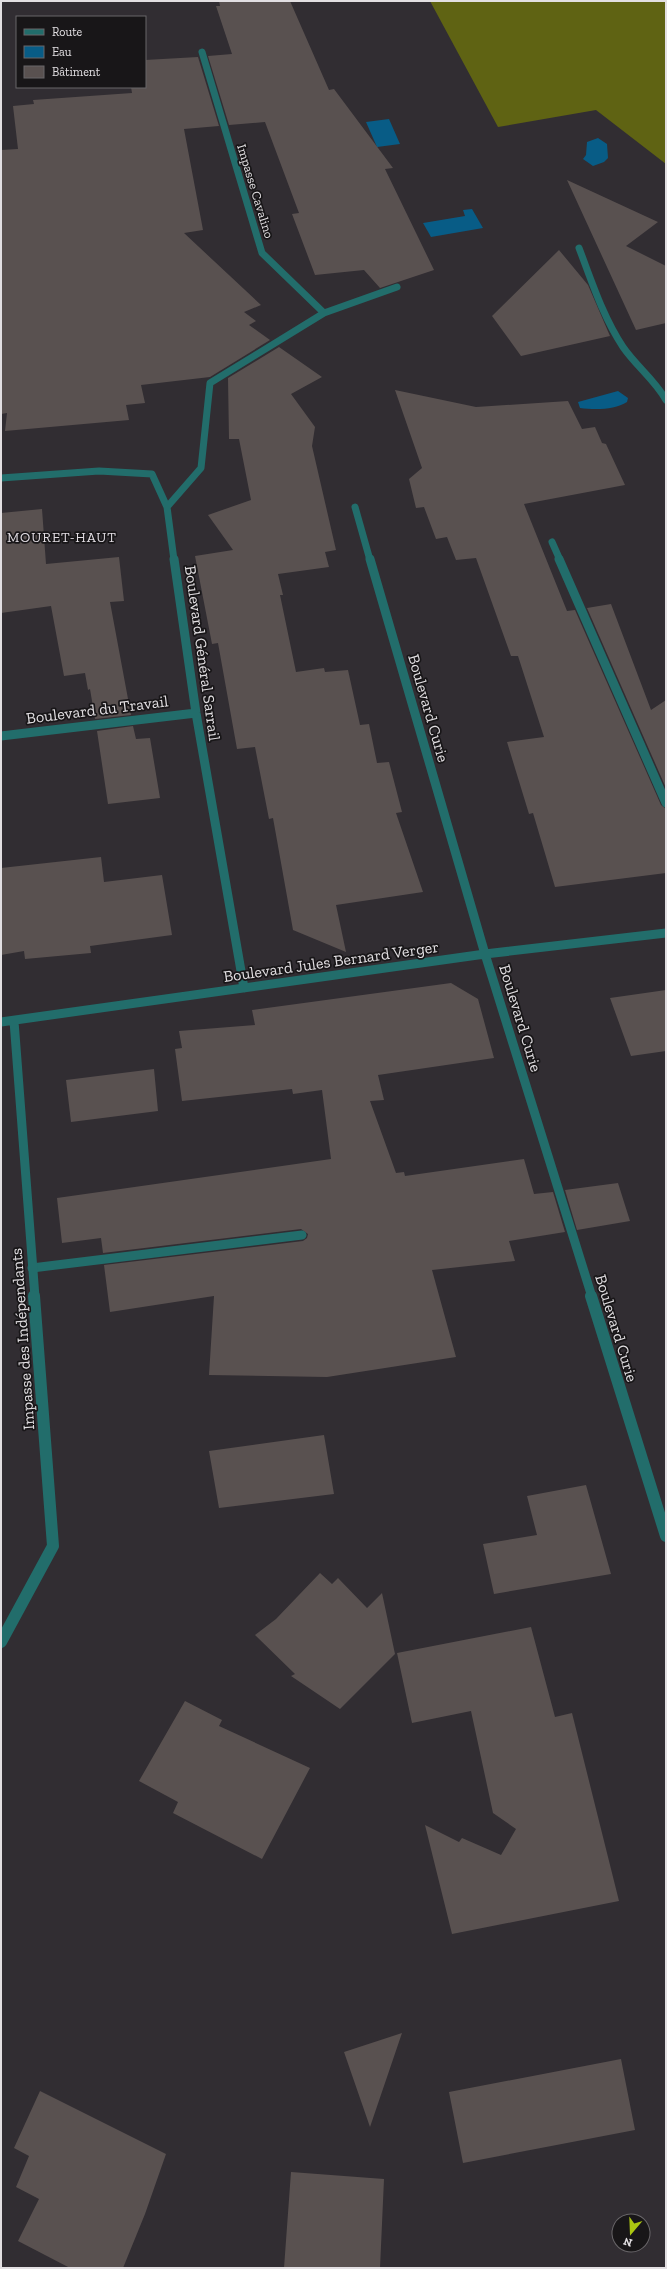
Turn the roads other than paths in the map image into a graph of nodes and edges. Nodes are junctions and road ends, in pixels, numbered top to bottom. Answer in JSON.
{"nodes":[{"id":1,"x":202,"y":52,"type":"dead end"},
{"id":2,"x":579,"y":248,"type":"dead end"},
{"id":3,"x":396,"y":287,"type":"dead end"},
{"id":4,"x":324,"y":313,"type":"junction"},
{"id":5,"x":666,"y":400,"type":"edge"},
{"id":6,"x":1,"y":478,"type":"edge"},
{"id":7,"x":355,"y":506,"type":"dead end"},
{"id":8,"x":166,"y":507,"type":"junction"},
{"id":9,"x":552,"y":542,"type":"dead end"},
{"id":10,"x":196,"y":713,"type":"junction"},
{"id":11,"x":1,"y":736,"type":"edge"},
{"id":12,"x":666,"y":803,"type":"edge"},
{"id":13,"x":666,"y":932,"type":"edge"},
{"id":14,"x":485,"y":954,"type":"junction"},
{"id":15,"x":244,"y":988,"type":"junction"},
{"id":16,"x":14,"y":1021,"type":"junction"},
{"id":17,"x":1,"y":1022,"type":"edge"},
{"id":18,"x":302,"y":1235,"type":"dead end"},
{"id":19,"x":32,"y":1268,"type":"junction"},
{"id":20,"x":666,"y":1536,"type":"edge"},
{"id":21,"x":1,"y":1642,"type":"edge"}],
"edges":[{"from":1,"to":4,"type":"street","name":"Impasse Cavalino"},
{"from":2,"to":5,"type":"street"},
{"from":3,"to":4,"type":"street"},
{"from":4,"to":8,"type":"street"},
{"from":6,"to":8,"type":"street","name":"Boulevard Général Sarrail"},
{"from":7,"to":14,"type":"street","name":"Boulevard Curie"},
{"from":8,"to":10,"type":"street","name":"Boulevard Général Sarrail"},
{"from":9,"to":12,"type":"street"},
{"from":10,"to":11,"type":"street","name":"Boulevard du Travail"},
{"from":10,"to":15,"type":"street","name":"Boulevard Général Sarrail"},
{"from":13,"to":14,"type":"street","name":"Boulevard Jules Bernard Verger"},
{"from":14,"to":15,"type":"street","name":"Boulevard Jules Bernard Verger"},
{"from":14,"to":20,"type":"street","name":"Boulevard Curie"},
{"from":15,"to":16,"type":"street","name":"Boulevard Jules Bernard Verger"},
{"from":16,"to":17,"type":"street","name":"Boulevard Jules Bernard Verger"},
{"from":16,"to":19,"type":"street","name":"Impasse des Indépendants"},
{"from":18,"to":19,"type":"street"},
{"from":19,"to":21,"type":"street","name":"Impasse des Indépendants"}]}
